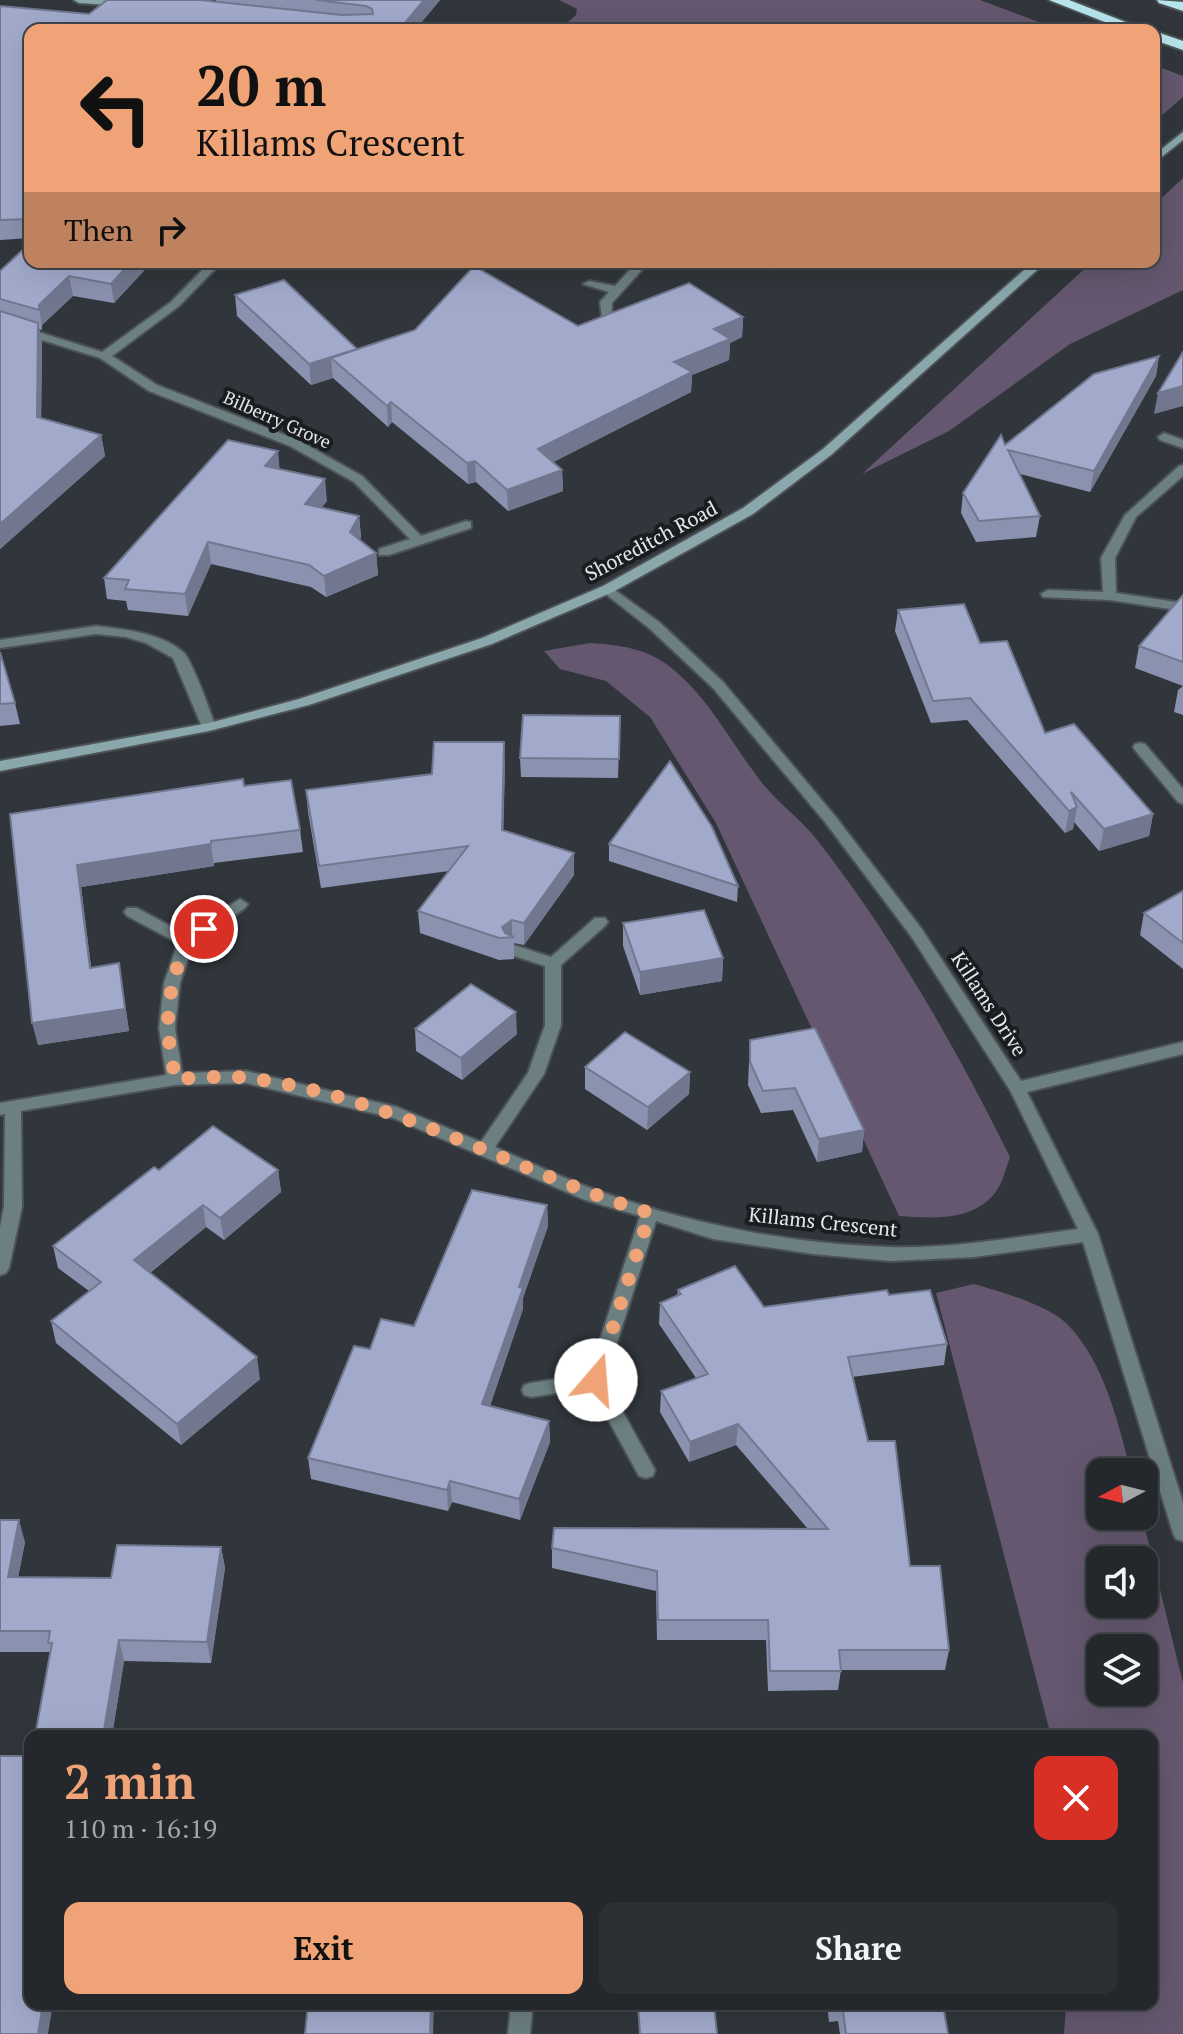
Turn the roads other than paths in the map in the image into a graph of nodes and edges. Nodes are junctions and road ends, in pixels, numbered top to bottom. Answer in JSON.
{"nodes":[{"id":1,"x":79,"y":0,"type":"edge"},
{"id":2,"x":1056,"y":0,"type":"edge"},
{"id":3,"x":1164,"y":0,"type":"edge"},
{"id":4,"x":142,"y":5,"type":"edge"},
{"id":5,"x":1183,"y":7,"type":"edge"},
{"id":6,"x":1122,"y":24,"type":"edge"},
{"id":7,"x":1160,"y":37,"type":"edge"},
{"id":8,"x":1183,"y":46,"type":"edge"},
{"id":9,"x":1183,"y":135,"type":"edge"},
{"id":10,"x":1160,"y":155,"type":"edge"},
{"id":11,"x":210,"y":268,"type":"edge"},
{"id":12,"x":637,"y":268,"type":"edge"},
{"id":13,"x":1033,"y":268,"type":"edge"},
{"id":14,"x":589,"y":284,"type":"dead end"},
{"id":15,"x":617,"y":290,"type":"junction"},
{"id":16,"x":607,"y":322,"type":"edge"},
{"id":17,"x":0,"y":323,"type":"edge"},
{"id":18,"x":104,"y":356,"type":"junction"},
{"id":19,"x":1164,"y":437,"type":"dead end"},
{"id":20,"x":1183,"y":444,"type":"edge"},
{"id":21,"x":1183,"y":469,"type":"edge"},
{"id":22,"x":466,"y":525,"type":"dead end"},
{"id":23,"x":419,"y":541,"type":"junction"},
{"id":24,"x":384,"y":552,"type":"dead end"},
{"id":25,"x":608,"y":589,"type":"junction"},
{"id":26,"x":1048,"y":594,"type":"dead end"},
{"id":27,"x":1110,"y":596,"type":"junction"},
{"id":28,"x":1183,"y":607,"type":"edge"},
{"id":29,"x":0,"y":644,"type":"edge"},
{"id":30,"x":209,"y":727,"type":"junction"},
{"id":31,"x":1140,"y":747,"type":"dead end"},
{"id":32,"x":0,"y":766,"type":"edge"},
{"id":33,"x":1183,"y":799,"type":"edge"},
{"id":34,"x":240,"y":904,"type":"dead end"},
{"id":35,"x":132,"y":912,"type":"dead end"},
{"id":36,"x":600,"y":922,"type":"dead end"},
{"id":37,"x":186,"y":941,"type":"junction"},
{"id":38,"x":514,"y":950,"type":"edge"},
{"id":39,"x":553,"y":963,"type":"junction"},
{"id":40,"x":1183,"y":1048,"type":"edge"},
{"id":41,"x":175,"y":1079,"type":"junction"},
{"id":42,"x":1017,"y":1088,"type":"junction"},
{"id":43,"x":6,"y":1108,"type":"edge"},
{"id":44,"x":485,"y":1149,"type":"junction"},
{"id":45,"x":650,"y":1213,"type":"junction"},
{"id":46,"x":1089,"y":1234,"type":"junction"},
{"id":47,"x":0,"y":1268,"type":"edge"},
{"id":48,"x":596,"y":1380,"type":"junction"},
{"id":49,"x":531,"y":1390,"type":"dead end"},
{"id":50,"x":646,"y":1470,"type":"dead end"},
{"id":51,"x":1183,"y":1533,"type":"edge"},
{"id":52,"x":521,"y":2010,"type":"edge"},
{"id":53,"x":519,"y":2034,"type":"edge"}],
"edges":[{"from":1,"to":4,"type":"main road"},
{"from":2,"to":6,"type":"highway"},
{"from":3,"to":5,"type":"highway"},
{"from":7,"to":8,"type":"highway"},
{"from":9,"to":10,"type":"main road"},
{"from":11,"to":18,"type":"street"},
{"from":12,"to":15,"type":"street"},
{"from":13,"to":25,"type":"main road","name":"Shoreditch Road"},
{"from":14,"to":15,"type":"street"},
{"from":15,"to":16,"type":"street"},
{"from":17,"to":18,"type":"street","name":"Bilberry Grove"},
{"from":18,"to":23,"type":"street","name":"Bilberry Grove"},
{"from":19,"to":20,"type":"street"},
{"from":21,"to":27,"type":"street"},
{"from":22,"to":23,"type":"street"},
{"from":23,"to":24,"type":"street"},
{"from":25,"to":30,"type":"main road","name":"Shoreditch Road"},
{"from":25,"to":42,"type":"street","name":"Killams Drive"},
{"from":26,"to":27,"type":"street"},
{"from":27,"to":28,"type":"street"},
{"from":29,"to":30,"type":"street"},
{"from":30,"to":32,"type":"main road","name":"Shoreditch Road"},
{"from":31,"to":33,"type":"street"},
{"from":34,"to":37,"type":"street"},
{"from":35,"to":37,"type":"street"},
{"from":36,"to":39,"type":"street"},
{"from":37,"to":41,"type":"street"},
{"from":38,"to":39,"type":"street"},
{"from":39,"to":44,"type":"street"},
{"from":40,"to":42,"type":"street"},
{"from":41,"to":43,"type":"street","name":"Killams Crescent"},
{"from":41,"to":44,"type":"street","name":"Killams Crescent"},
{"from":42,"to":46,"type":"street","name":"Killams Drive"},
{"from":43,"to":47,"type":"street","name":"Killams Crescent"},
{"from":44,"to":45,"type":"street","name":"Killams Crescent"},
{"from":45,"to":46,"type":"street","name":"Killams Crescent"},
{"from":45,"to":48,"type":"street"},
{"from":46,"to":51,"type":"street","name":"Killams Drive"},
{"from":48,"to":49,"type":"street"},
{"from":48,"to":50,"type":"street"},
{"from":52,"to":53,"type":"street"}]}
